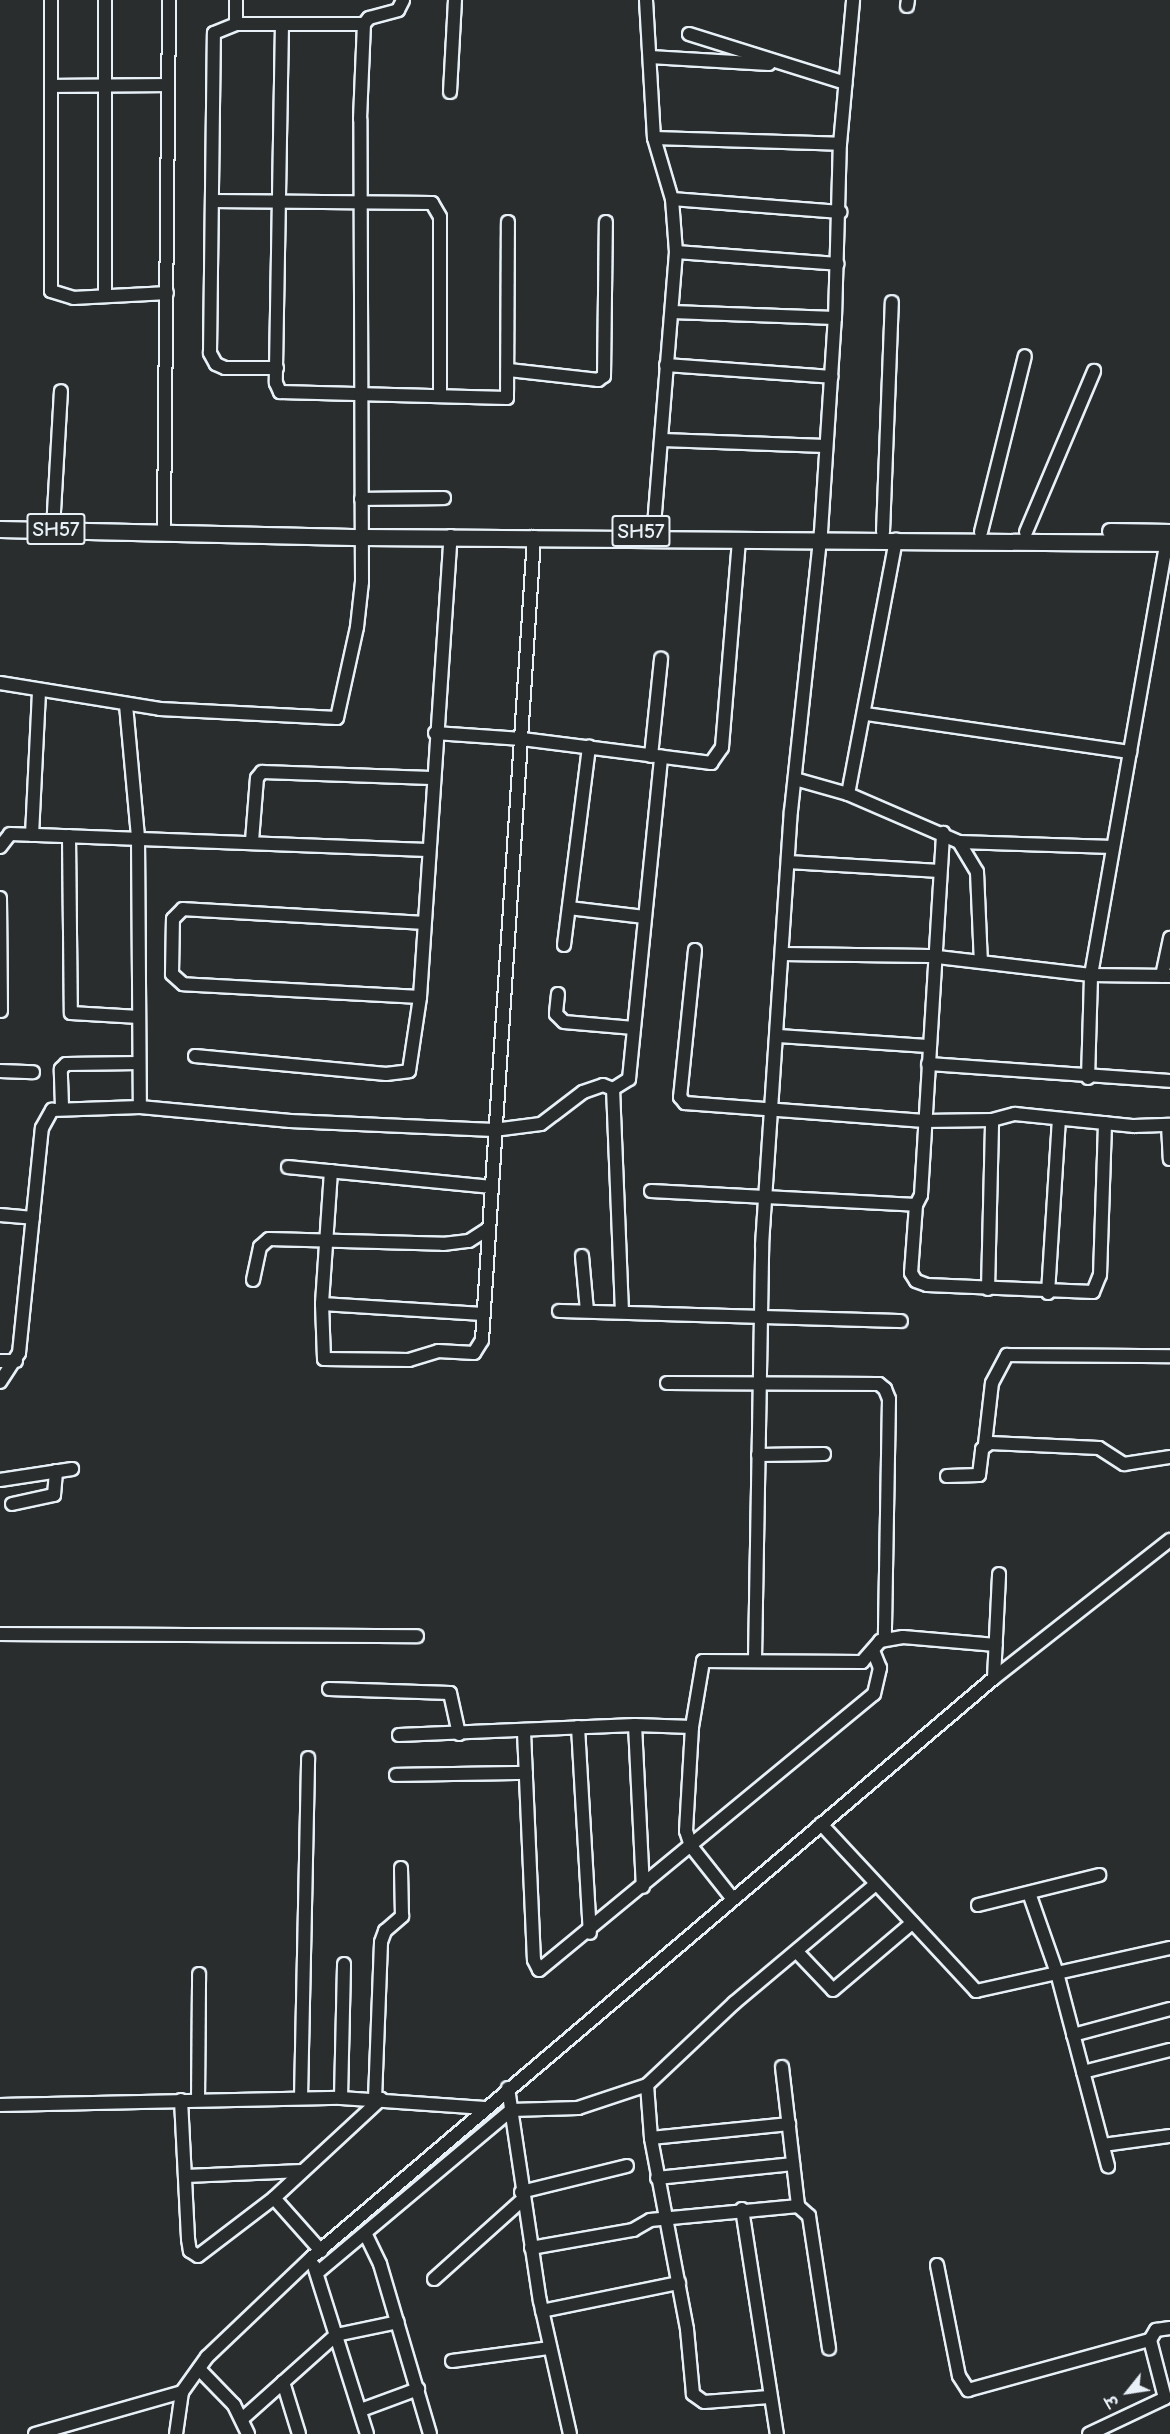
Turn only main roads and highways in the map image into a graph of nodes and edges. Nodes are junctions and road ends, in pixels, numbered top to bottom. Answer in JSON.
{"nodes":[{"id":1,"x":0,"y":529,"type":"edge"},
{"id":2,"x":112,"y":529,"type":"junction"},
{"id":3,"x":362,"y":532,"type":"junction"},
{"id":4,"x":612,"y":534,"type":"junction"},
{"id":5,"x":654,"y":535,"type":"junction"},
{"id":6,"x":819,"y":536,"type":"junction"},
{"id":7,"x":890,"y":536,"type":"junction"},
{"id":8,"x":1169,"y":537,"type":"edge"}],
"edges":[{"from":1,"to":2,"type":"main road","number":"SH57"},
{"from":2,"to":3,"type":"main road","number":"SH57"},
{"from":2,"to":3,"type":"main road","number":"SH57"},
{"from":3,"to":4,"type":"main road","number":"SH57"},
{"from":3,"to":4,"type":"main road","number":"SH57"},
{"from":4,"to":5,"type":"main road","number":"SH57"},
{"from":5,"to":6,"type":"main road","number":"SH57"},
{"from":5,"to":6,"type":"main road","number":"SH57"},
{"from":6,"to":7,"type":"main road","number":"SH57"},
{"from":7,"to":8,"type":"main road","number":"SH57"},
{"from":7,"to":8,"type":"main road","number":"SH57"}]}
